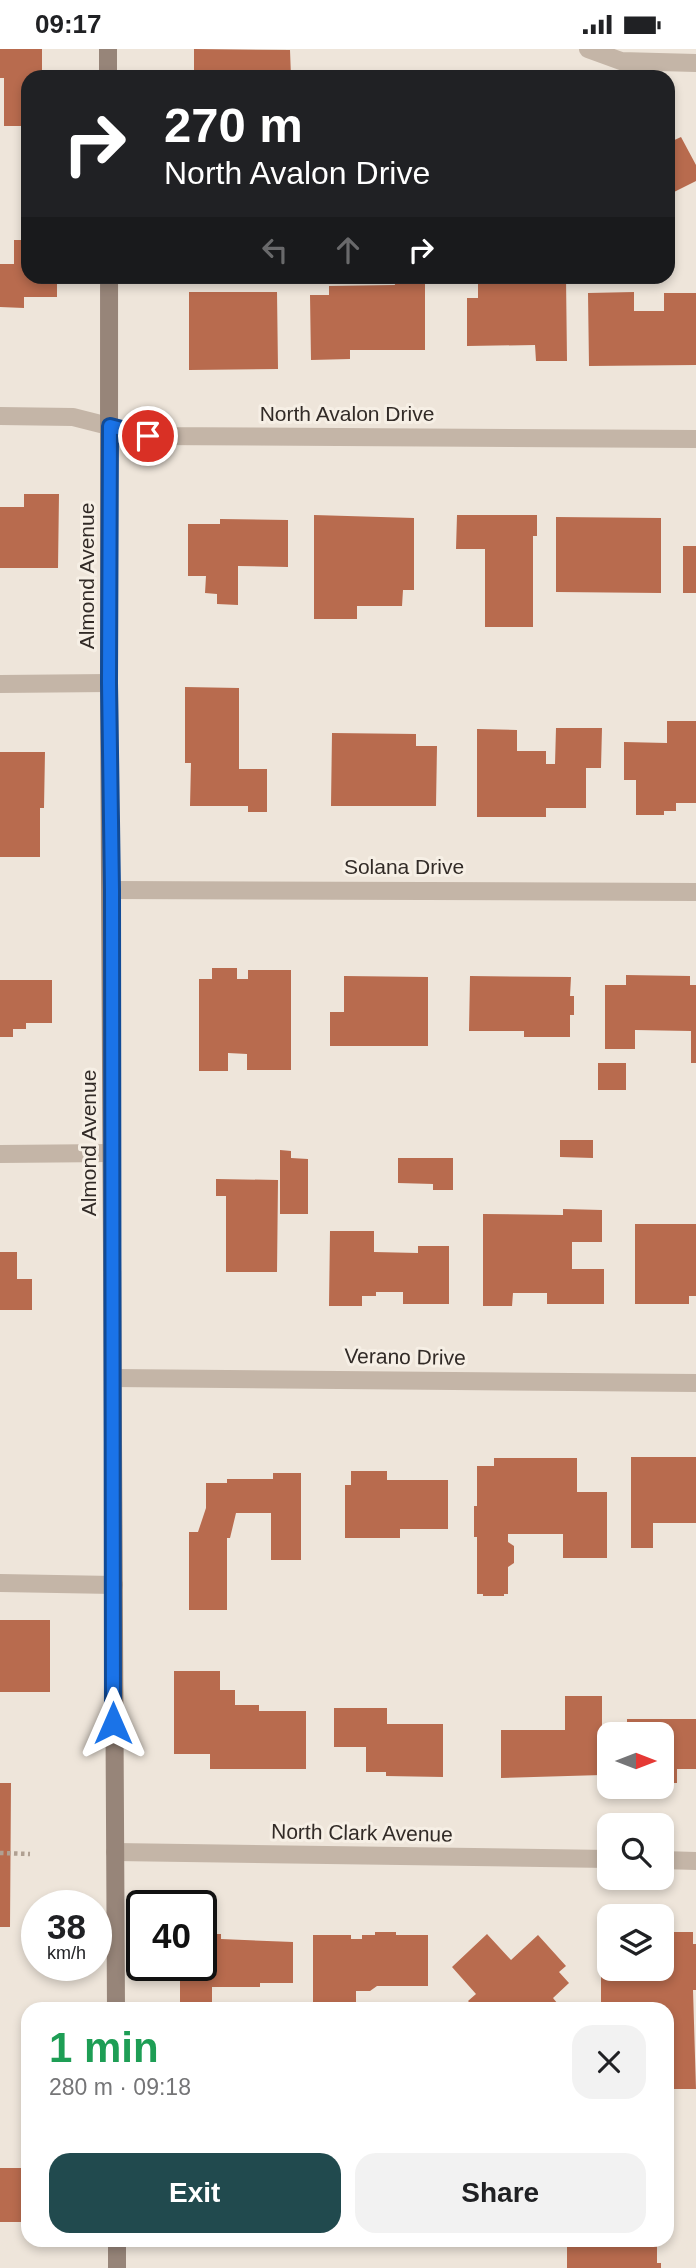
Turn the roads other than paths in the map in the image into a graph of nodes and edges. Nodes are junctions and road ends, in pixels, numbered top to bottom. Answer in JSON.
{"nodes":[{"id":1,"x":108,"y":49,"type":"edge"},
{"id":2,"x":588,"y":49,"type":"edge"},
{"id":3,"x":696,"y":62,"type":"edge"},
{"id":4,"x":108,"y":70,"type":"edge"},
{"id":5,"x":109,"y":284,"type":"edge"},
{"id":6,"x":0,"y":416,"type":"edge"},
{"id":7,"x":110,"y":426,"type":"junction"},
{"id":8,"x":696,"y":439,"type":"edge"},
{"id":9,"x":109,"y":683,"type":"junction"},
{"id":10,"x":0,"y":684,"type":"edge"},
{"id":11,"x":112,"y":890,"type":"junction"},
{"id":12,"x":696,"y":892,"type":"edge"},
{"id":13,"x":111,"y":1153,"type":"junction"},
{"id":14,"x":0,"y":1154,"type":"edge"},
{"id":15,"x":113,"y":1378,"type":"junction"},
{"id":16,"x":696,"y":1383,"type":"edge"},
{"id":17,"x":0,"y":1583,"type":"edge"},
{"id":18,"x":114,"y":1585,"type":"junction"},
{"id":19,"x":115,"y":1852,"type":"junction"},
{"id":20,"x":597,"y":1859,"type":"edge"},
{"id":21,"x":674,"y":1860,"type":"edge"},
{"id":22,"x":696,"y":1861,"type":"edge"},
{"id":23,"x":116,"y":2002,"type":"edge"},
{"id":24,"x":117,"y":2247,"type":"edge"},
{"id":25,"x":117,"y":2268,"type":"edge"}],
"edges":[{"from":1,"to":4,"type":"street"},
{"from":2,"to":3,"type":"street"},
{"from":5,"to":7,"type":"street","name":"Almond Avenue"},
{"from":6,"to":7,"type":"street","name":"North Avalon Drive"},
{"from":7,"to":8,"type":"street","name":"North Avalon Drive"},
{"from":7,"to":9,"type":"street","name":"Almond Avenue"},
{"from":9,"to":10,"type":"street"},
{"from":9,"to":11,"type":"street","name":"Almond Avenue"},
{"from":11,"to":12,"type":"street","name":"Solana Drive"},
{"from":11,"to":13,"type":"street","name":"Almond Avenue"},
{"from":13,"to":14,"type":"street"},
{"from":13,"to":15,"type":"street","name":"Almond Avenue"},
{"from":15,"to":16,"type":"street","name":"Verano Drive"},
{"from":15,"to":18,"type":"street","name":"Almond Avenue"},
{"from":17,"to":18,"type":"street"},
{"from":18,"to":19,"type":"street","name":"Almond Avenue"},
{"from":19,"to":20,"type":"street","name":"North Clark Avenue"},
{"from":19,"to":23,"type":"street","name":"Almond Avenue"},
{"from":21,"to":22,"type":"street"},
{"from":24,"to":25,"type":"street"}]}
